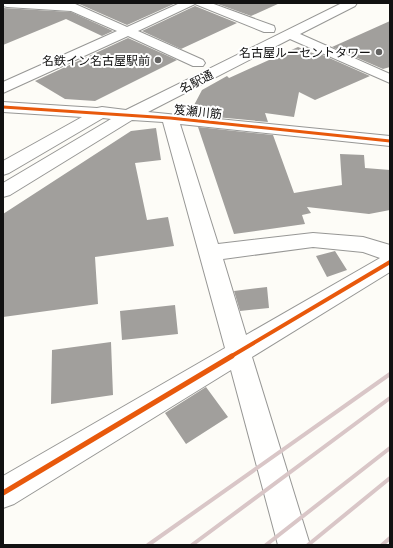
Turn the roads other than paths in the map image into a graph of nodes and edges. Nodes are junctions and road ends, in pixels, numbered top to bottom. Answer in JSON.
{"nodes":[{"id":1,"x":7,"y":3,"type":"edge"},
{"id":2,"x":190,"y":3,"type":"edge"},
{"id":3,"x":200,"y":3,"type":"edge"},
{"id":4,"x":330,"y":3,"type":"edge"},
{"id":5,"x":351,"y":3,"type":"edge"},
{"id":6,"x":269,"y":29,"type":"junction"},
{"id":7,"x":128,"y":31,"type":"junction"},
{"id":8,"x":289,"y":34,"type":"junction"},
{"id":9,"x":255,"y":36,"type":"dead end"},
{"id":10,"x":212,"y":56,"type":"dead end"},
{"id":11,"x":198,"y":63,"type":"junction"},
{"id":12,"x":184,"y":70,"type":"dead end"},
{"id":13,"x":390,"y":79,"type":"edge"},
{"id":14,"x":3,"y":88,"type":"edge"},
{"id":15,"x":3,"y":107,"type":"edge"},
{"id":16,"x":124,"y":109,"type":"junction"},
{"id":17,"x":99,"y":113,"type":"junction"},
{"id":18,"x":170,"y":118,"type":"junction"},
{"id":19,"x":390,"y":141,"type":"edge"},
{"id":20,"x":3,"y":169,"type":"edge"},
{"id":21,"x":3,"y":191,"type":"edge"},
{"id":22,"x":390,"y":253,"type":"edge"},
{"id":23,"x":212,"y":254,"type":"junction"},
{"id":24,"x":390,"y":262,"type":"edge"},
{"id":25,"x":238,"y":353,"type":"junction"},
{"id":26,"x":3,"y":493,"type":"edge"},
{"id":27,"x":294,"y":545,"type":"edge"}],
"edges":[{"from":1,"to":7,"type":"street"},
{"from":2,"to":7,"type":"street"},
{"from":3,"to":6,"type":"street"},
{"from":4,"to":6,"type":"street"},
{"from":5,"to":8,"type":"street","name":"名駅通"},
{"from":6,"to":9,"type":"street"},
{"from":7,"to":11,"type":"street"},
{"from":7,"to":14,"type":"street"},
{"from":8,"to":13,"type":"street"},
{"from":8,"to":16,"type":"street","name":"名駅通"},
{"from":10,"to":11,"type":"street","name":"名駅通"},
{"from":11,"to":12,"type":"street","name":"名駅通"},
{"from":15,"to":17,"type":"street","name":"笈瀬川筋"},
{"from":16,"to":17,"type":"street","name":"笈瀬川筋"},
{"from":16,"to":18,"type":"street","name":"笈瀬川筋"},
{"from":16,"to":21,"type":"street","name":"名駅通"},
{"from":17,"to":20,"type":"street"},
{"from":18,"to":19,"type":"street","name":"笈瀬川筋"},
{"from":18,"to":23,"type":"street"},
{"from":22,"to":23,"type":"street"},
{"from":23,"to":25,"type":"street"},
{"from":24,"to":25,"type":"street"},
{"from":25,"to":26,"type":"street"},
{"from":25,"to":27,"type":"street"}]}
